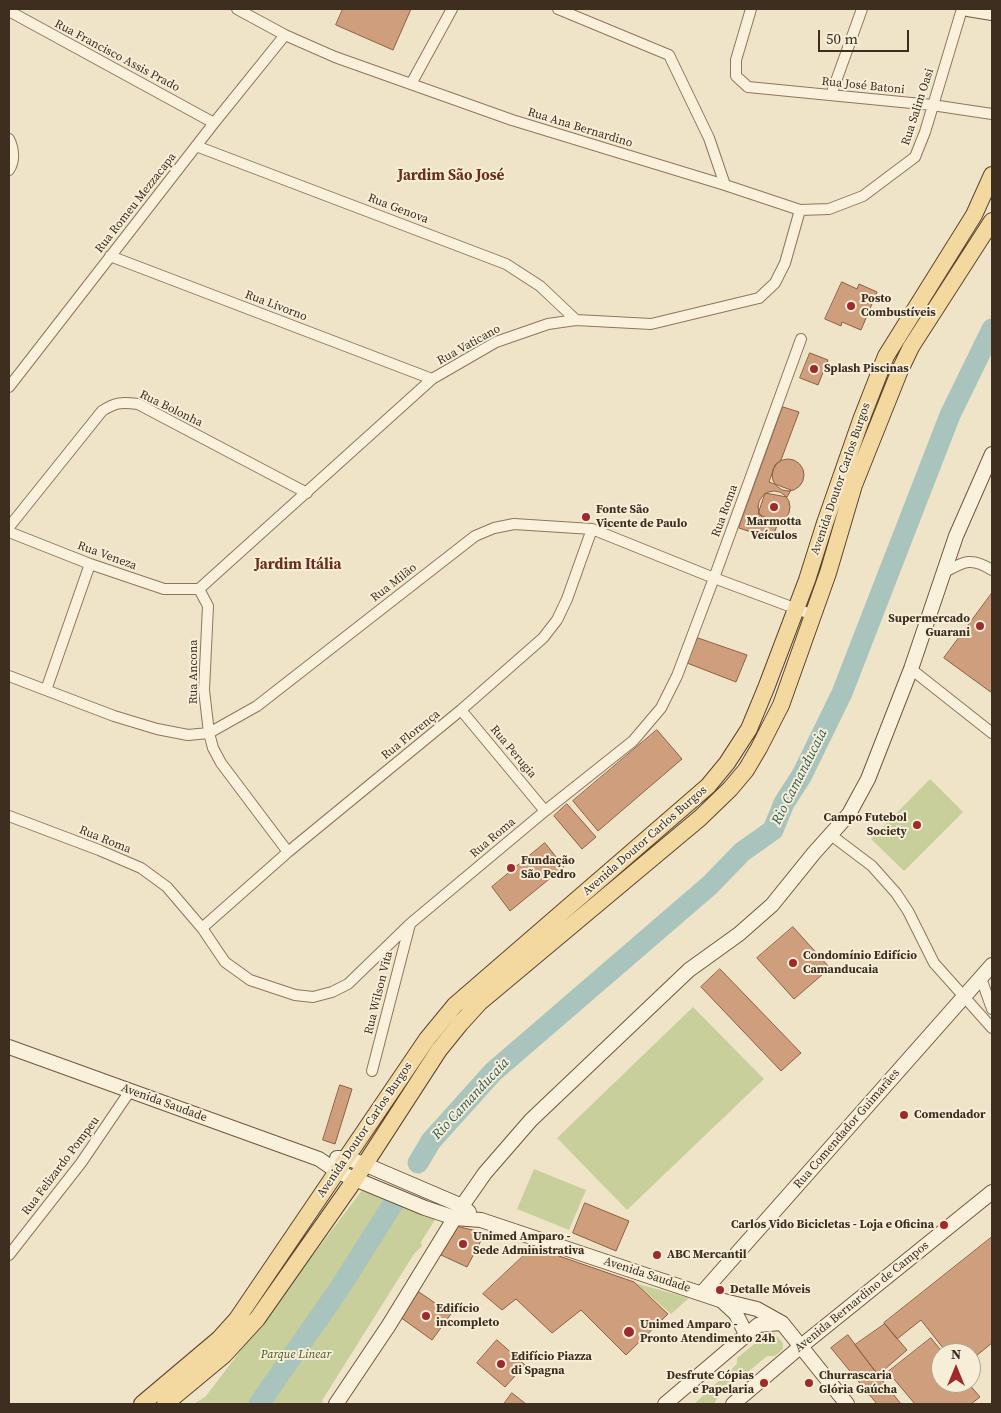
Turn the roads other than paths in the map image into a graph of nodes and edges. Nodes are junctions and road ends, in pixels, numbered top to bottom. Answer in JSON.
{"nodes":[{"id":1,"x":237,"y":9,"type":"edge"},
{"id":2,"x":452,"y":9,"type":"edge"},
{"id":3,"x":558,"y":9,"type":"edge"},
{"id":4,"x":751,"y":9,"type":"edge"},
{"id":5,"x":862,"y":9,"type":"edge"},
{"id":6,"x":962,"y":9,"type":"edge"},
{"id":7,"x":968,"y":9,"type":"edge"},
{"id":8,"x":9,"y":11,"type":"edge"},
{"id":9,"x":992,"y":13,"type":"edge"},
{"id":10,"x":284,"y":35,"type":"junction"},
{"id":11,"x":412,"y":84,"type":"junction"},
{"id":12,"x":831,"y":95,"type":"junction"},
{"id":13,"x":932,"y":105,"type":"junction"},
{"id":14,"x":992,"y":114,"type":"edge"},
{"id":15,"x":214,"y":122,"type":"junction"},
{"id":16,"x":9,"y":139,"type":"edge"},
{"id":17,"x":196,"y":146,"type":"junction"},
{"id":18,"x":915,"y":156,"type":"joint"},
{"id":19,"x":9,"y":170,"type":"edge"},
{"id":20,"x":992,"y":175,"type":"edge"},
{"id":21,"x":725,"y":185,"type":"junction"},
{"id":22,"x":800,"y":210,"type":"junction"},
{"id":23,"x":992,"y":221,"type":"edge"},
{"id":24,"x":110,"y":256,"type":"junction"},
{"id":25,"x":576,"y":320,"type":"junction"},
{"id":26,"x":801,"y":339,"type":"dead end"},
{"id":27,"x":432,"y":380,"type":"junction"},
{"id":28,"x":9,"y":387,"type":"edge"},
{"id":29,"x":992,"y":454,"type":"edge"},
{"id":30,"x":307,"y":493,"type":"junction"},
{"id":31,"x":9,"y":527,"type":"edge"},
{"id":32,"x":592,"y":529,"type":"junction"},
{"id":33,"x":9,"y":532,"type":"edge"},
{"id":34,"x":90,"y":564,"type":"junction"},
{"id":35,"x":992,"y":570,"type":"edge"},
{"id":36,"x":945,"y":572,"type":"junction"},
{"id":37,"x":714,"y":578,"type":"junction"},
{"id":38,"x":199,"y":589,"type":"junction"},
{"id":39,"x":796,"y":608,"type":"junction"},
{"id":40,"x":813,"y":615,"type":"junction"},
{"id":41,"x":910,"y":669,"type":"junction"},
{"id":42,"x":9,"y":676,"type":"edge"},
{"id":43,"x":46,"y":690,"type":"junction"},
{"id":44,"x":461,"y":710,"type":"junction"},
{"id":45,"x":209,"y":733,"type":"junction"},
{"id":46,"x":992,"y":733,"type":"edge"},
{"id":47,"x":545,"y":811,"type":"junction"},
{"id":48,"x":9,"y":816,"type":"edge"},
{"id":49,"x":831,"y":835,"type":"junction"},
{"id":50,"x":288,"y":852,"type":"junction"},
{"id":51,"x":410,"y":923,"type":"junction"},
{"id":52,"x":202,"y":928,"type":"junction"},
{"id":53,"x":992,"y":965,"type":"edge"},
{"id":54,"x":981,"y":978,"type":"junction"},
{"id":55,"x":964,"y":997,"type":"junction"},
{"id":56,"x":992,"y":1009,"type":"edge"},
{"id":57,"x":992,"y":1028,"type":"edge"},
{"id":58,"x":9,"y":1047,"type":"edge"},
{"id":59,"x":372,"y":1071,"type":"dead end"},
{"id":60,"x":130,"y":1091,"type":"junction"},
{"id":61,"x":342,"y":1165,"type":"junction"},
{"id":62,"x":370,"y":1167,"type":"junction"},
{"id":63,"x":362,"y":1181,"type":"junction"},
{"id":64,"x":992,"y":1192,"type":"edge"},
{"id":65,"x":459,"y":1212,"type":"junction"},
{"id":66,"x":9,"y":1255,"type":"edge"},
{"id":67,"x":702,"y":1293,"type":"junction"},
{"id":68,"x":720,"y":1300,"type":"junction"},
{"id":69,"x":782,"y":1323,"type":"junction"},
{"id":70,"x":746,"y":1334,"type":"junction"},
{"id":71,"x":800,"y":1347,"type":"junction"},
{"id":72,"x":142,"y":1404,"type":"edge"},
{"id":73,"x":165,"y":1404,"type":"edge"},
{"id":74,"x":336,"y":1404,"type":"edge"},
{"id":75,"x":665,"y":1404,"type":"edge"},
{"id":76,"x":733,"y":1404,"type":"edge"},
{"id":77,"x":847,"y":1404,"type":"edge"}],
"edges":[{"from":1,"to":10,"type":"street","name":"Rua Ana Bernardino"},
{"from":2,"to":11,"type":"street"},
{"from":3,"to":21,"type":"street"},
{"from":4,"to":12,"type":"street","name":"Rua José Batoni"},
{"from":5,"to":12,"type":"street"},
{"from":6,"to":13,"type":"street","name":"Rua Salim Oasi"},
{"from":7,"to":9,"type":"street"},
{"from":8,"to":15,"type":"street","name":"Rua Francisco Assis Prado"},
{"from":10,"to":11,"type":"street","name":"Rua Ana Bernardino"},
{"from":10,"to":15,"type":"street","name":"Rua Romeu Mezzacapa"},
{"from":11,"to":21,"type":"street","name":"Rua Ana Bernardino"},
{"from":12,"to":13,"type":"street","name":"Rua José Batoni"},
{"from":13,"to":14,"type":"street","name":"Rua José Batoni"},
{"from":13,"to":18,"type":"street","name":"Rua Salim Oasi"},
{"from":15,"to":17,"type":"street","name":"Rua Romeu Mezzacapa"},
{"from":16,"to":19,"type":"street"},
{"from":17,"to":24,"type":"street","name":"Rua Romeu Mezzacapa"},
{"from":17,"to":25,"type":"street","name":"Rua Genova"},
{"from":18,"to":22,"type":"street","name":"Rua Ana Bernardino"},
{"from":20,"to":39,"type":"main road","name":"Avenida Doutor Carlos Burgos"},
{"from":21,"to":22,"type":"street","name":"Rua Ana Bernardino"},
{"from":22,"to":25,"type":"street","name":"Rua Vaticano"},
{"from":23,"to":40,"type":"main road","name":"Avenida Doutor Carlos Burgos"},
{"from":24,"to":27,"type":"street","name":"Rua Livorno"},
{"from":24,"to":28,"type":"street","name":"Rua Romeu Mezzacapa"},
{"from":25,"to":27,"type":"street","name":"Rua Vaticano"},
{"from":26,"to":37,"type":"street","name":"Rua Roma"},
{"from":27,"to":30,"type":"street","name":"Rua Vaticano"},
{"from":29,"to":36,"type":"street"},
{"from":30,"to":31,"type":"street","name":"Rua Bolonha"},
{"from":30,"to":38,"type":"street","name":"Rua Vaticano"},
{"from":32,"to":37,"type":"street","name":"Rua Milão"},
{"from":32,"to":44,"type":"street","name":"Rua Florença"},
{"from":32,"to":45,"type":"street","name":"Rua Milão"},
{"from":33,"to":34,"type":"street","name":"Rua Veneza"},
{"from":34,"to":38,"type":"street","name":"Rua Veneza"},
{"from":34,"to":43,"type":"street"},
{"from":35,"to":36,"type":"street"},
{"from":36,"to":41,"type":"street"},
{"from":37,"to":39,"type":"street","name":"Rua Milão"},
{"from":37,"to":47,"type":"street","name":"Rua Roma"},
{"from":38,"to":45,"type":"street","name":"Rua Ancona"},
{"from":39,"to":40,"type":"street","name":"Rua Milão"},
{"from":39,"to":61,"type":"main road","name":"Avenida Doutor Carlos Burgos"},
{"from":40,"to":62,"type":"main road","name":"Avenida Doutor Carlos Burgos"},
{"from":41,"to":46,"type":"street"},
{"from":41,"to":49,"type":"street"},
{"from":42,"to":43,"type":"street","name":"Rua Milão"},
{"from":43,"to":45,"type":"street","name":"Rua Milão"},
{"from":44,"to":47,"type":"street","name":"Rua Perugia"},
{"from":44,"to":50,"type":"street","name":"Rua Florença"},
{"from":45,"to":50,"type":"street","name":"Rua Ancona"},
{"from":47,"to":51,"type":"street","name":"Rua Roma"},
{"from":48,"to":52,"type":"street","name":"Rua Roma"},
{"from":49,"to":55,"type":"street"},
{"from":49,"to":65,"type":"street"},
{"from":50,"to":52,"type":"street","name":"Rua Florença"},
{"from":51,"to":52,"type":"street","name":"Rua Roma"},
{"from":51,"to":59,"type":"street","name":"Rua Wilson Vita"},
{"from":53,"to":54,"type":"street","name":"Rua Comendador Guimarães"},
{"from":54,"to":55,"type":"street","name":"Rua Comendador Guimarães"},
{"from":54,"to":56,"type":"street"},
{"from":55,"to":57,"type":"street"},
{"from":55,"to":67,"type":"street","name":"Rua Comendador Guimarães"},
{"from":58,"to":60,"type":"street","name":"Avenida Saudade"},
{"from":60,"to":61,"type":"street","name":"Avenida Saudade"},
{"from":60,"to":66,"type":"street","name":"Rua Felizardo Pompeu"},
{"from":61,"to":62,"type":"street"},
{"from":61,"to":63,"type":"street"},
{"from":61,"to":72,"type":"main road","name":"Avenida Doutor Carlos Burgos"},
{"from":62,"to":63,"type":"main road","name":"Avenida Doutor Carlos Burgos"},
{"from":62,"to":65,"type":"street"},
{"from":63,"to":65,"type":"street"},
{"from":63,"to":73,"type":"main road","name":"Avenida Doutor Carlos Burgos"},
{"from":64,"to":71,"type":"street","name":"Avenida Bernardino de Campos"},
{"from":65,"to":67,"type":"street","name":"Avenida Saudade"},
{"from":65,"to":74,"type":"street"},
{"from":67,"to":68,"type":"street","name":"Avenida Saudade"},
{"from":68,"to":69,"type":"street","name":"Avenida Saudade"},
{"from":68,"to":70,"type":"street"},
{"from":69,"to":70,"type":"street"},
{"from":69,"to":71,"type":"street","name":"Avenida Saudade"},
{"from":70,"to":75,"type":"street"},
{"from":71,"to":76,"type":"street","name":"Avenida Bernardino de Campos"},
{"from":71,"to":77,"type":"street","name":"Avenida Saudade"}]}
